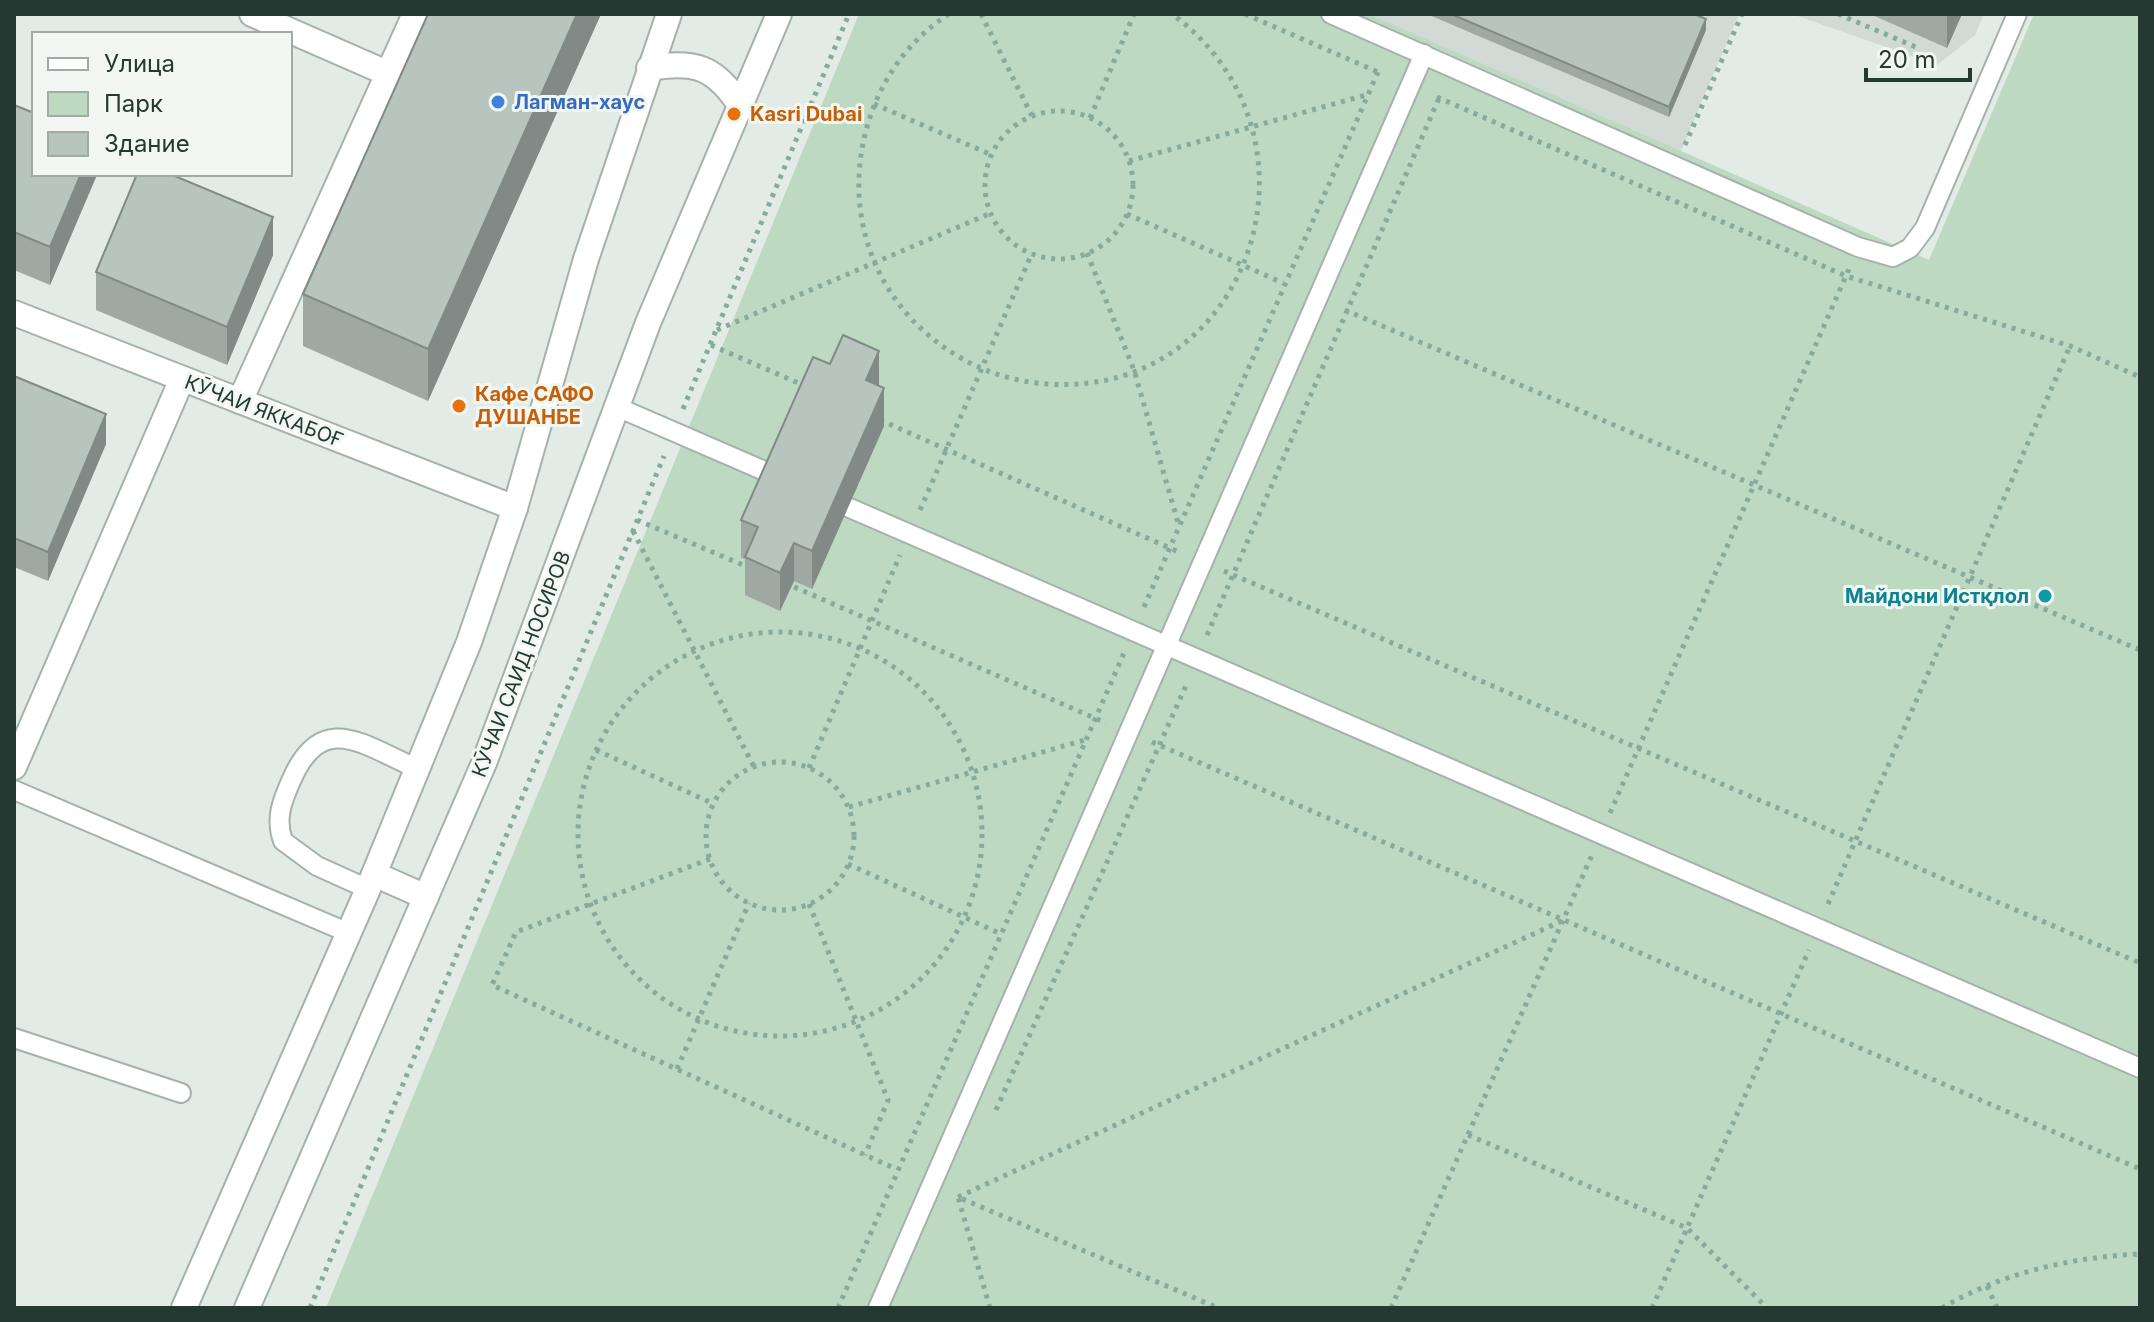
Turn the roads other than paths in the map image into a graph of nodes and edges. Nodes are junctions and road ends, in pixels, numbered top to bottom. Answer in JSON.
{"nodes":[{"id":1,"x":252,"y":14,"type":"edge"},
{"id":2,"x":415,"y":14,"type":"edge"},
{"id":3,"x":669,"y":14,"type":"edge"},
{"id":4,"x":779,"y":14,"type":"edge"},
{"id":5,"x":1331,"y":14,"type":"edge"},
{"id":6,"x":2017,"y":14,"type":"edge"},
{"id":7,"x":1424,"y":54,"type":"junction"},
{"id":8,"x":649,"y":68,"type":"junction"},
{"id":9,"x":389,"y":74,"type":"junction"},
{"id":10,"x":740,"y":105,"type":"junction"},
{"id":11,"x":14,"y":313,"type":"edge"},
{"id":12,"x":182,"y":379,"type":"junction"},
{"id":13,"x":240,"y":401,"type":"junction"},
{"id":14,"x":617,"y":407,"type":"junction"},
{"id":15,"x":515,"y":508,"type":"junction"},
{"id":16,"x":1166,"y":645,"type":"junction"},
{"id":17,"x":14,"y":767,"type":"edge"},
{"id":18,"x":418,"y":769,"type":"junction"},
{"id":19,"x":14,"y":790,"type":"edge"},
{"id":20,"x":371,"y":882,"type":"junction"},
{"id":21,"x":426,"y":897,"type":"junction"},
{"id":22,"x":349,"y":933,"type":"junction"},
{"id":23,"x":14,"y":1038,"type":"edge"},
{"id":24,"x":2140,"y":1068,"type":"edge"},
{"id":25,"x":181,"y":1093,"type":"dead end"},
{"id":26,"x":184,"y":1308,"type":"edge"},
{"id":27,"x":247,"y":1308,"type":"edge"},
{"id":28,"x":878,"y":1308,"type":"edge"}],
"edges":[{"from":1,"to":9,"type":"street"},
{"from":2,"to":9,"type":"street"},
{"from":3,"to":8,"type":"street"},
{"from":4,"to":10,"type":"street","name":"КӮЧАИ САИД НОСИРОВ"},
{"from":5,"to":7,"type":"lane"},
{"from":6,"to":7,"type":"lane"},
{"from":7,"to":16,"type":"lane"},
{"from":8,"to":10,"type":"street"},
{"from":8,"to":15,"type":"street"},
{"from":9,"to":13,"type":"street"},
{"from":10,"to":14,"type":"street","name":"КӮЧАИ САИД НОСИРОВ"},
{"from":11,"to":12,"type":"street","name":"КӮЧАИ ЯККАБОҒ"},
{"from":12,"to":13,"type":"street","name":"КӮЧАИ ЯККАБОҒ"},
{"from":12,"to":17,"type":"street"},
{"from":13,"to":15,"type":"street","name":"КӮЧАИ ЯККАБОҒ"},
{"from":14,"to":16,"type":"lane"},
{"from":14,"to":21,"type":"street","name":"КӮЧАИ САИД НОСИРОВ"},
{"from":15,"to":18,"type":"street"},
{"from":16,"to":24,"type":"lane"},
{"from":16,"to":28,"type":"lane"},
{"from":18,"to":20,"type":"street"},
{"from":18,"to":20,"type":"lane"},
{"from":19,"to":22,"type":"lane"},
{"from":20,"to":21,"type":"street"},
{"from":20,"to":22,"type":"street"},
{"from":21,"to":27,"type":"street","name":"КӮЧАИ САИД НОСИРОВ"},
{"from":22,"to":26,"type":"street"},
{"from":23,"to":25,"type":"lane"}]}
